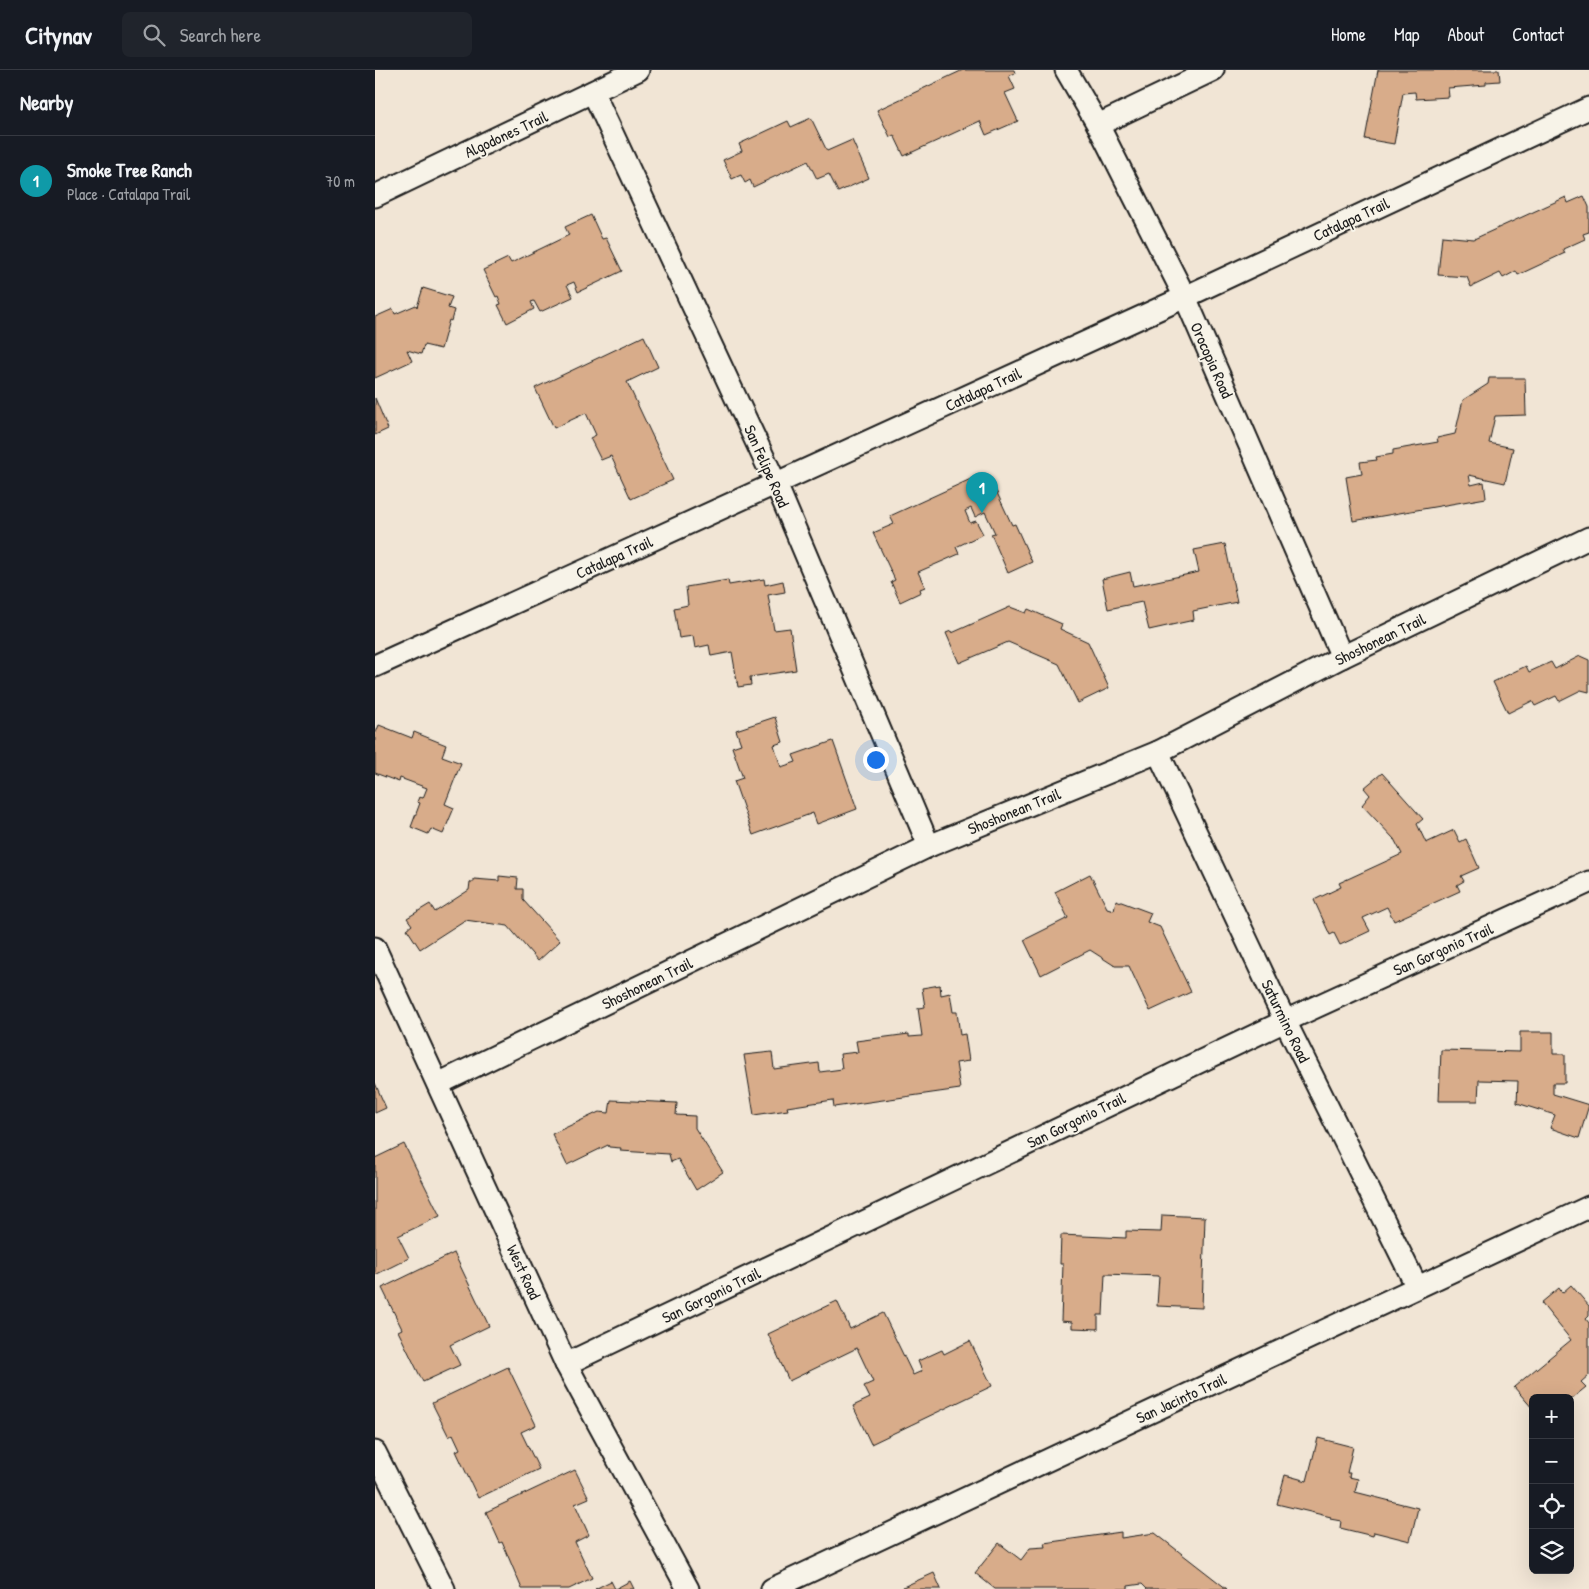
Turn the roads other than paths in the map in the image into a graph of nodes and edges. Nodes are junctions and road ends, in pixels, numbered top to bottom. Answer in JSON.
{"nodes":[{"id":1,"x":637,"y":70,"type":"edge"},
{"id":2,"x":1066,"y":70,"type":"edge"},
{"id":3,"x":1213,"y":70,"type":"edge"},
{"id":4,"x":593,"y":92,"type":"junction"},
{"id":5,"x":1589,"y":108,"type":"edge"},
{"id":6,"x":1098,"y":125,"type":"junction"},
{"id":7,"x":375,"y":196,"type":"edge"},
{"id":8,"x":1185,"y":297,"type":"junction"},
{"id":9,"x":776,"y":484,"type":"junction"},
{"id":10,"x":1589,"y":538,"type":"edge"},
{"id":11,"x":1342,"y":657,"type":"junction"},
{"id":12,"x":375,"y":666,"type":"edge"},
{"id":13,"x":1158,"y":752,"type":"junction"},
{"id":14,"x":929,"y":846,"type":"junction"},
{"id":15,"x":1589,"y":882,"type":"edge"},
{"id":16,"x":375,"y":948,"type":"edge"},
{"id":17,"x":1285,"y":1020,"type":"junction"},
{"id":18,"x":438,"y":1084,"type":"junction"},
{"id":19,"x":1589,"y":1208,"type":"edge"},
{"id":20,"x":1417,"y":1288,"type":"junction"},
{"id":21,"x":566,"y":1364,"type":"junction"},
{"id":22,"x":375,"y":1452,"type":"edge"},
{"id":23,"x":444,"y":1589,"type":"edge"},
{"id":24,"x":688,"y":1589,"type":"edge"},
{"id":25,"x":772,"y":1589,"type":"edge"}],
"edges":[{"from":1,"to":4,"type":"street","name":"Algodones Trail"},
{"from":2,"to":6,"type":"street","name":"Orocopia Road"},
{"from":3,"to":6,"type":"street"},
{"from":4,"to":7,"type":"street","name":"Algodones Trail"},
{"from":4,"to":9,"type":"street","name":"San Felipe Road"},
{"from":5,"to":8,"type":"street","name":"Catalapa Trail"},
{"from":6,"to":8,"type":"street","name":"Orocopia Road"},
{"from":8,"to":9,"type":"street","name":"Catalapa Trail"},
{"from":8,"to":11,"type":"street","name":"Orocopia Road"},
{"from":9,"to":12,"type":"street","name":"Catalapa Trail"},
{"from":9,"to":14,"type":"street","name":"San Felipe Road"},
{"from":10,"to":11,"type":"street","name":"Shoshonean Trail"},
{"from":11,"to":13,"type":"street","name":"Shoshonean Trail"},
{"from":13,"to":14,"type":"street","name":"Shoshonean Trail"},
{"from":13,"to":17,"type":"street","name":"Saturmino Road"},
{"from":14,"to":18,"type":"street","name":"Shoshonean Trail"},
{"from":15,"to":17,"type":"street","name":"San Gorgonio Trail"},
{"from":16,"to":18,"type":"street","name":"West Road"},
{"from":17,"to":20,"type":"street","name":"Saturmino Road"},
{"from":17,"to":21,"type":"street","name":"San Gorgonio Trail"},
{"from":18,"to":21,"type":"street","name":"West Road"},
{"from":19,"to":20,"type":"street","name":"San Jacinto Trail"},
{"from":20,"to":25,"type":"street","name":"San Jacinto Trail"},
{"from":21,"to":24,"type":"street","name":"West Road"},
{"from":22,"to":23,"type":"street"}]}
